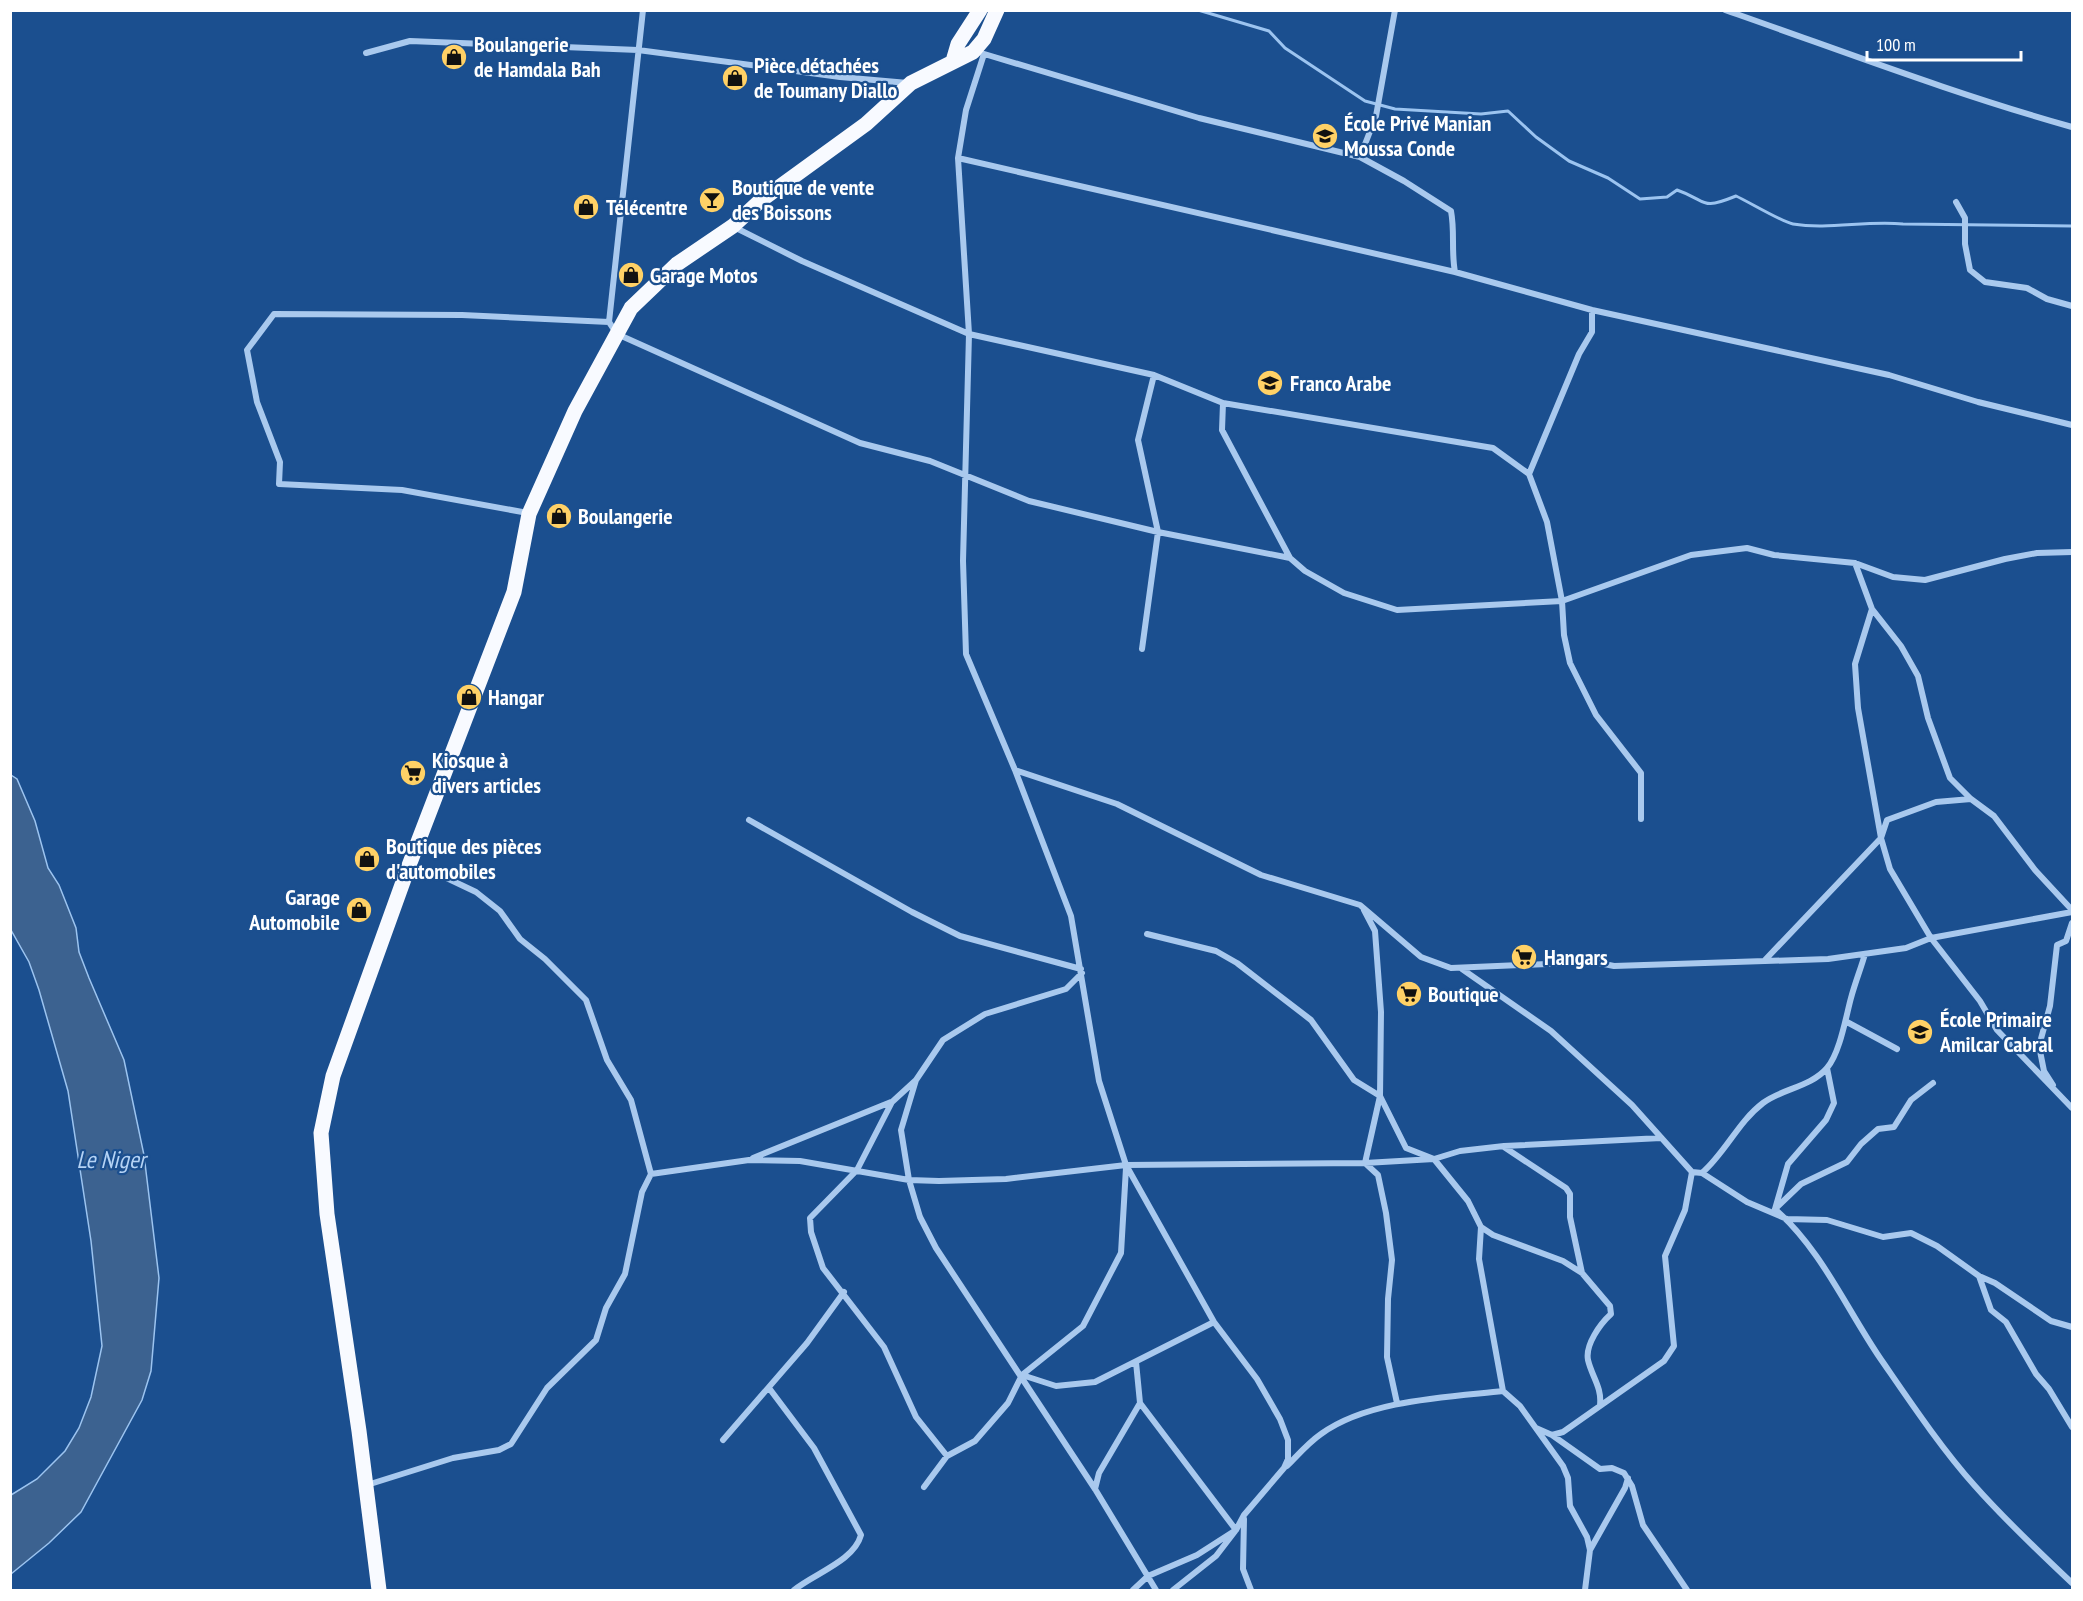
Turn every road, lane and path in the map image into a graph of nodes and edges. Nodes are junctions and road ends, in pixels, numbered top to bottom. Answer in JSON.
{"nodes":[{"id":1,"x":643,"y":10,"type":"edge"},
{"id":2,"x":980,"y":10,"type":"edge"},
{"id":3,"x":997,"y":10,"type":"edge"},
{"id":4,"x":1395,"y":10,"type":"edge"},
{"id":5,"x":1725,"y":10,"type":"edge"},
{"id":6,"x":958,"y":44,"type":"junction"},
{"id":7,"x":638,"y":50,"type":"junction"},
{"id":8,"x":366,"y":53,"type":"dead end"},
{"id":9,"x":979,"y":53,"type":"junction"},
{"id":10,"x":953,"y":61,"type":"junction"},
{"id":11,"x":910,"y":83,"type":"junction"},
{"id":12,"x":2073,"y":127,"type":"edge"},
{"id":13,"x":958,"y":158,"type":"junction"},
{"id":14,"x":1360,"y":158,"type":"junction"},
{"id":15,"x":1956,"y":202,"type":"dead end"},
{"id":16,"x":733,"y":226,"type":"junction"},
{"id":17,"x":1455,"y":272,"type":"junction"},
{"id":18,"x":2073,"y":306,"type":"edge"},
{"id":19,"x":1592,"y":310,"type":"junction"},
{"id":20,"x":613,"y":328,"type":"junction"},
{"id":21,"x":969,"y":334,"type":"junction"},
{"id":22,"x":1154,"y":375,"type":"junction"},
{"id":23,"x":1223,"y":404,"type":"junction"},
{"id":24,"x":2073,"y":425,"type":"edge"},
{"id":25,"x":1529,"y":474,"type":"junction"},
{"id":26,"x":966,"y":477,"type":"junction"},
{"id":27,"x":529,"y":514,"type":"junction"},
{"id":28,"x":1158,"y":532,"type":"junction"},
{"id":29,"x":2073,"y":552,"type":"edge"},
{"id":30,"x":1290,"y":558,"type":"junction"},
{"id":31,"x":1855,"y":563,"type":"junction"},
{"id":32,"x":1562,"y":601,"type":"junction"},
{"id":33,"x":1872,"y":609,"type":"junction"},
{"id":34,"x":1142,"y":648,"type":"dead end"},
{"id":35,"x":1015,"y":770,"type":"junction"},
{"id":36,"x":1971,"y":799,"type":"junction"},
{"id":37,"x":1641,"y":819,"type":"dead end"},
{"id":38,"x":749,"y":820,"type":"dead end"},
{"id":39,"x":1881,"y":838,"type":"junction"},
{"id":40,"x":408,"y":868,"type":"junction"},
{"id":41,"x":1360,"y":905,"type":"junction"},
{"id":42,"x":2073,"y":911,"type":"edge"},
{"id":43,"x":2073,"y":923,"type":"edge"},
{"id":44,"x":1147,"y":934,"type":"dead end"},
{"id":45,"x":1931,"y":938,"type":"junction"},
{"id":46,"x":1865,"y":954,"type":"junction"},
{"id":47,"x":1765,"y":960,"type":"junction"},
{"id":48,"x":1461,"y":969,"type":"junction"},
{"id":49,"x":1082,"y":971,"type":"junction"},
{"id":50,"x":1847,"y":1022,"type":"junction"},
{"id":51,"x":1897,"y":1049,"type":"dead end"},
{"id":52,"x":1827,"y":1068,"type":"junction"},
{"id":53,"x":916,"y":1080,"type":"junction"},
{"id":54,"x":1933,"y":1083,"type":"dead end"},
{"id":55,"x":2060,"y":1095,"type":"junction"},
{"id":56,"x":1380,"y":1096,"type":"junction"},
{"id":57,"x":892,"y":1102,"type":"junction"},
{"id":58,"x":2073,"y":1108,"type":"edge"},
{"id":59,"x":1661,"y":1138,"type":"junction"},
{"id":60,"x":1504,"y":1146,"type":"junction"},
{"id":61,"x":1434,"y":1159,"type":"junction"},
{"id":62,"x":749,"y":1160,"type":"junction"},
{"id":63,"x":1365,"y":1163,"type":"junction"},
{"id":64,"x":1126,"y":1165,"type":"junction"},
{"id":65,"x":857,"y":1170,"type":"junction"},
{"id":66,"x":1692,"y":1172,"type":"junction"},
{"id":67,"x":1702,"y":1173,"type":"junction"},
{"id":68,"x":651,"y":1174,"type":"junction"},
{"id":69,"x":909,"y":1180,"type":"junction"},
{"id":70,"x":1775,"y":1209,"type":"junction"},
{"id":71,"x":1787,"y":1219,"type":"junction"},
{"id":72,"x":1481,"y":1227,"type":"junction"},
{"id":73,"x":1582,"y":1273,"type":"junction"},
{"id":74,"x":1979,"y":1276,"type":"junction"},
{"id":75,"x":844,"y":1292,"type":"junction"},
{"id":76,"x":1214,"y":1322,"type":"junction"},
{"id":77,"x":2073,"y":1327,"type":"edge"},
{"id":78,"x":1136,"y":1362,"type":"junction"},
{"id":79,"x":1022,"y":1375,"type":"junction"},
{"id":80,"x":769,"y":1388,"type":"junction"},
{"id":81,"x":1503,"y":1390,"type":"junction"},
{"id":82,"x":1140,"y":1403,"type":"junction"},
{"id":83,"x":1397,"y":1403,"type":"junction"},
{"id":84,"x":1600,"y":1405,"type":"junction"},
{"id":85,"x":2073,"y":1427,"type":"edge"},
{"id":86,"x":1536,"y":1428,"type":"junction"},
{"id":87,"x":1552,"y":1435,"type":"junction"},
{"id":88,"x":723,"y":1440,"type":"dead end"},
{"id":89,"x":947,"y":1456,"type":"junction"},
{"id":90,"x":1284,"y":1468,"type":"junction"},
{"id":91,"x":1628,"y":1478,"type":"junction"},
{"id":92,"x":366,"y":1486,"type":"junction"},
{"id":93,"x":924,"y":1487,"type":"dead end"},
{"id":94,"x":1095,"y":1489,"type":"junction"},
{"id":95,"x":1244,"y":1515,"type":"junction"},
{"id":96,"x":1236,"y":1530,"type":"junction"},
{"id":97,"x":1590,"y":1550,"type":"junction"},
{"id":98,"x":1148,"y":1576,"type":"junction"},
{"id":99,"x":2073,"y":1583,"type":"edge"},
{"id":100,"x":379,"y":1590,"type":"edge"},
{"id":101,"x":794,"y":1590,"type":"edge"},
{"id":102,"x":1133,"y":1590,"type":"edge"},
{"id":103,"x":1156,"y":1590,"type":"edge"},
{"id":104,"x":1173,"y":1590,"type":"edge"},
{"id":105,"x":1251,"y":1590,"type":"edge"},
{"id":106,"x":1585,"y":1590,"type":"edge"},
{"id":107,"x":1687,"y":1590,"type":"edge"}],
"edges":[{"from":1,"to":7,"type":"street"},
{"from":2,"to":6,"type":"highway"},
{"from":3,"to":9,"type":"highway"},
{"from":4,"to":14,"type":"street"},
{"from":5,"to":12,"type":"street"},
{"from":6,"to":9,"type":"street"},
{"from":6,"to":10,"type":"highway"},
{"from":7,"to":8,"type":"street"},
{"from":7,"to":11,"type":"street"},
{"from":7,"to":20,"type":"street"},
{"from":9,"to":10,"type":"highway"},
{"from":9,"to":13,"type":"street"},
{"from":9,"to":14,"type":"street"},
{"from":10,"to":11,"type":"highway"},
{"from":11,"to":16,"type":"highway"},
{"from":13,"to":17,"type":"street"},
{"from":13,"to":21,"type":"street"},
{"from":14,"to":17,"type":"street"},
{"from":15,"to":18,"type":"street"},
{"from":16,"to":20,"type":"highway"},
{"from":16,"to":21,"type":"street"},
{"from":17,"to":19,"type":"street"},
{"from":19,"to":24,"type":"street"},
{"from":19,"to":25,"type":"street"},
{"from":20,"to":26,"type":"street"},
{"from":20,"to":27,"type":"highway"},
{"from":20,"to":27,"type":"street"},
{"from":21,"to":22,"type":"street"},
{"from":21,"to":26,"type":"street"},
{"from":22,"to":23,"type":"street"},
{"from":22,"to":28,"type":"street"},
{"from":23,"to":25,"type":"street"},
{"from":23,"to":30,"type":"street"},
{"from":25,"to":32,"type":"street"},
{"from":26,"to":28,"type":"street"},
{"from":26,"to":35,"type":"street"},
{"from":27,"to":40,"type":"highway"},
{"from":28,"to":30,"type":"street"},
{"from":28,"to":34,"type":"street"},
{"from":29,"to":31,"type":"street"},
{"from":30,"to":32,"type":"street"},
{"from":31,"to":32,"type":"street"},
{"from":31,"to":33,"type":"street"},
{"from":32,"to":37,"type":"street"},
{"from":33,"to":36,"type":"street"},
{"from":33,"to":39,"type":"street"},
{"from":35,"to":41,"type":"street"},
{"from":35,"to":49,"type":"street"},
{"from":36,"to":39,"type":"street"},
{"from":36,"to":42,"type":"street"},
{"from":38,"to":49,"type":"street"},
{"from":39,"to":45,"type":"street"},
{"from":39,"to":47,"type":"street"},
{"from":40,"to":68,"type":"street"},
{"from":40,"to":92,"type":"highway"},
{"from":41,"to":48,"type":"street"},
{"from":41,"to":56,"type":"street"},
{"from":42,"to":45,"type":"street"},
{"from":43,"to":55,"type":"street"},
{"from":44,"to":56,"type":"street"},
{"from":45,"to":46,"type":"street"},
{"from":45,"to":55,"type":"street"},
{"from":46,"to":47,"type":"street"},
{"from":46,"to":50,"type":"street"},
{"from":47,"to":48,"type":"street"},
{"from":48,"to":59,"type":"street"},
{"from":49,"to":53,"type":"street"},
{"from":49,"to":64,"type":"street"},
{"from":50,"to":51,"type":"street"},
{"from":50,"to":52,"type":"street"},
{"from":52,"to":67,"type":"street"},
{"from":52,"to":70,"type":"street"},
{"from":53,"to":57,"type":"street"},
{"from":53,"to":69,"type":"street"},
{"from":54,"to":70,"type":"street"},
{"from":55,"to":58,"type":"street"},
{"from":56,"to":61,"type":"street"},
{"from":56,"to":63,"type":"street"},
{"from":57,"to":62,"type":"street"},
{"from":57,"to":65,"type":"street"},
{"from":59,"to":60,"type":"street"},
{"from":59,"to":66,"type":"street"},
{"from":60,"to":61,"type":"street"},
{"from":60,"to":73,"type":"street"},
{"from":61,"to":63,"type":"street"},
{"from":61,"to":72,"type":"street"},
{"from":62,"to":65,"type":"street"},
{"from":62,"to":68,"type":"street"},
{"from":63,"to":64,"type":"street"},
{"from":63,"to":83,"type":"street"},
{"from":64,"to":69,"type":"street"},
{"from":64,"to":76,"type":"street"},
{"from":64,"to":79,"type":"street"},
{"from":65,"to":69,"type":"street"},
{"from":65,"to":75,"type":"street"},
{"from":66,"to":67,"type":"street"},
{"from":66,"to":84,"type":"street"},
{"from":67,"to":71,"type":"street"},
{"from":68,"to":92,"type":"street"},
{"from":69,"to":79,"type":"street"},
{"from":70,"to":71,"type":"street"},
{"from":71,"to":74,"type":"street"},
{"from":71,"to":99,"type":"street"},
{"from":72,"to":73,"type":"street"},
{"from":72,"to":81,"type":"street"},
{"from":73,"to":84,"type":"street"},
{"from":74,"to":77,"type":"street"},
{"from":74,"to":85,"type":"street"},
{"from":75,"to":80,"type":"street"},
{"from":75,"to":89,"type":"street"},
{"from":76,"to":78,"type":"street"},
{"from":76,"to":90,"type":"street"},
{"from":78,"to":79,"type":"street"},
{"from":78,"to":82,"type":"street"},
{"from":79,"to":89,"type":"street"},
{"from":79,"to":94,"type":"street"},
{"from":80,"to":88,"type":"street"},
{"from":80,"to":101,"type":"street"},
{"from":81,"to":83,"type":"street"},
{"from":81,"to":86,"type":"street"},
{"from":82,"to":94,"type":"street"},
{"from":82,"to":96,"type":"street"},
{"from":83,"to":90,"type":"street"},
{"from":84,"to":87,"type":"street"},
{"from":86,"to":87,"type":"street"},
{"from":86,"to":97,"type":"street"},
{"from":87,"to":91,"type":"street"},
{"from":89,"to":93,"type":"street"},
{"from":90,"to":95,"type":"street"},
{"from":91,"to":97,"type":"street"},
{"from":91,"to":107,"type":"street"},
{"from":92,"to":100,"type":"highway"},
{"from":94,"to":98,"type":"street"},
{"from":95,"to":96,"type":"street"},
{"from":95,"to":105,"type":"street"},
{"from":96,"to":98,"type":"street"},
{"from":96,"to":104,"type":"street"},
{"from":97,"to":106,"type":"street"},
{"from":98,"to":102,"type":"street"},
{"from":98,"to":103,"type":"street"}]}
